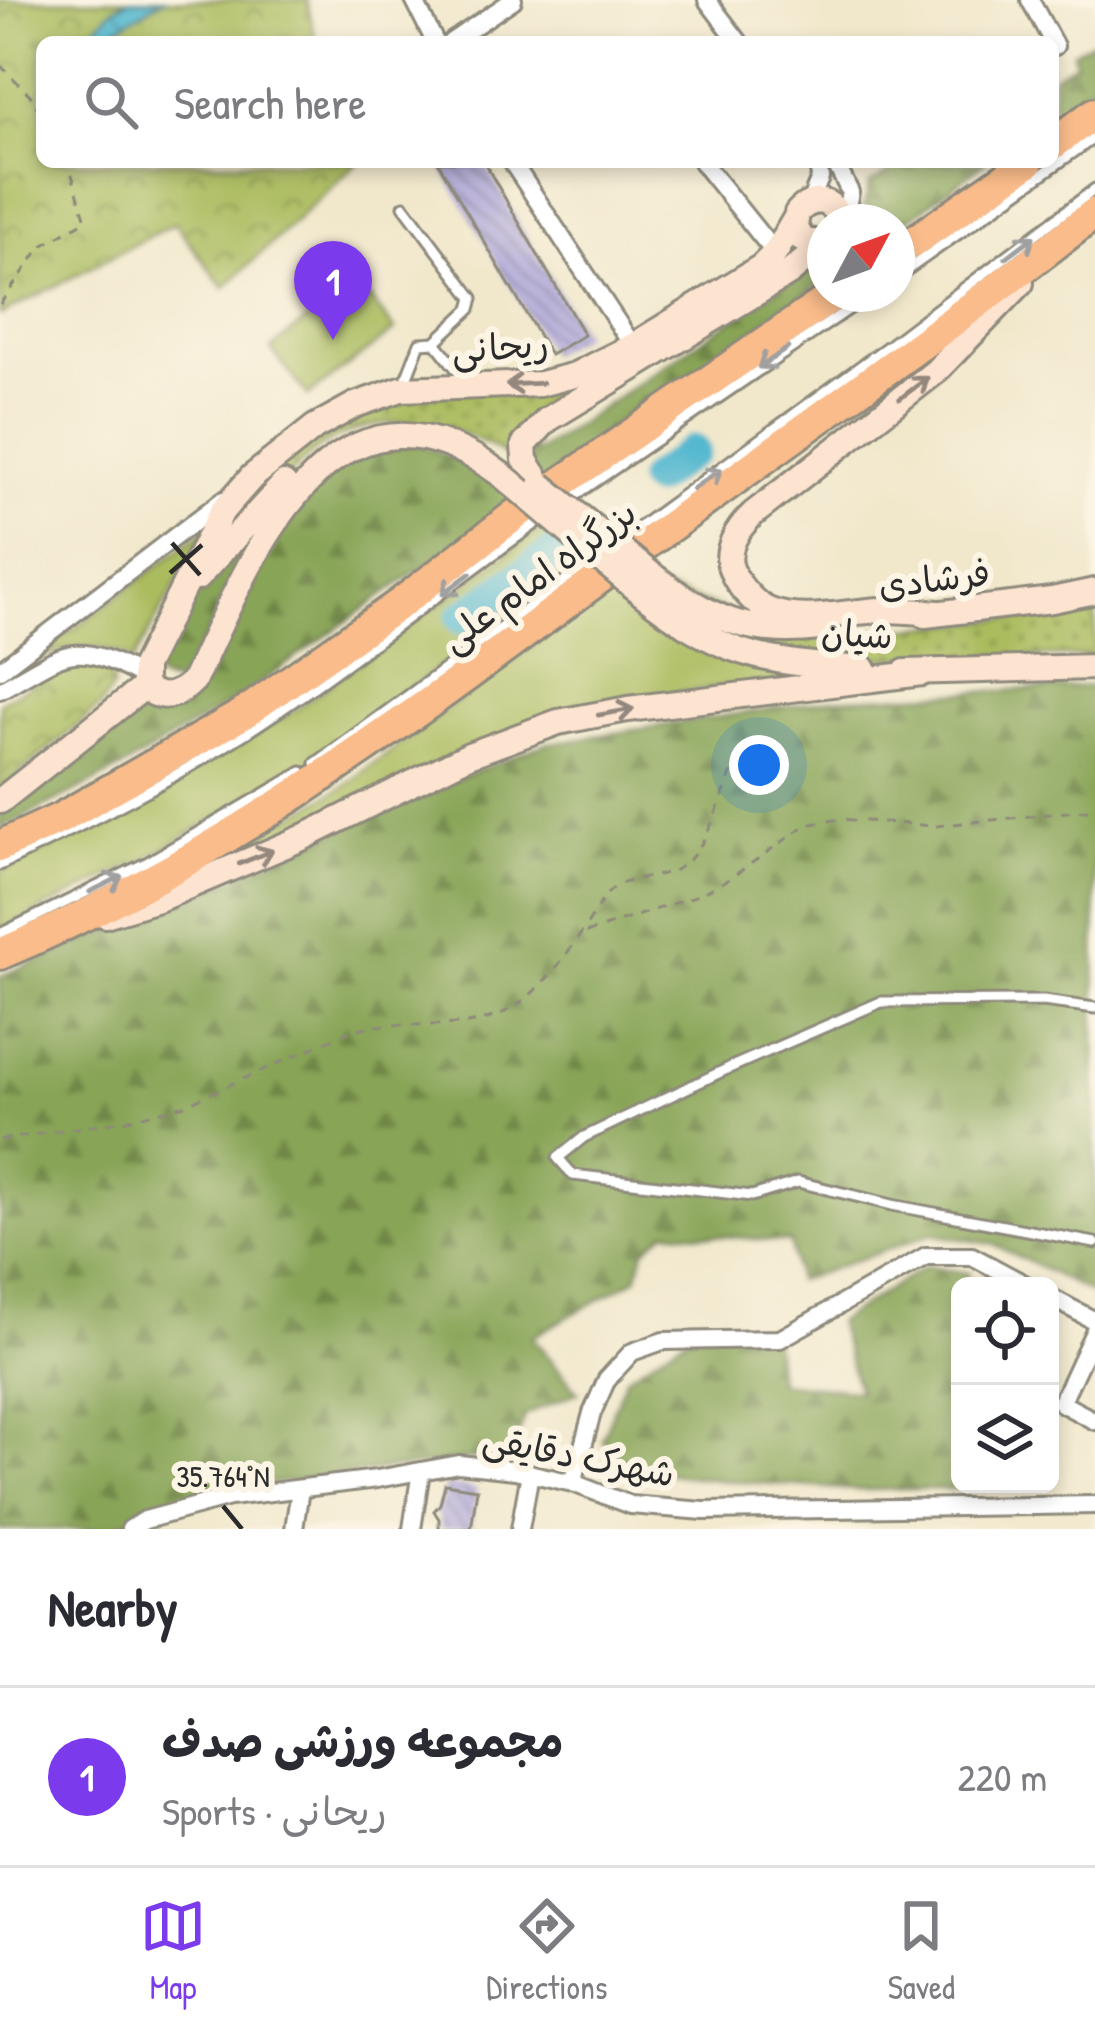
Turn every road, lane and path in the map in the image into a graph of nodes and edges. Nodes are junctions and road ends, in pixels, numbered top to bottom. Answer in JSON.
{"nodes":[{"id":1,"x":414,"y":0,"type":"edge"},
{"id":2,"x":513,"y":0,"type":"edge"},
{"id":3,"x":707,"y":0,"type":"edge"},
{"id":4,"x":1030,"y":0,"type":"edge"},
{"id":5,"x":432,"y":36,"type":"edge"},
{"id":6,"x":461,"y":36,"type":"edge"},
{"id":7,"x":734,"y":36,"type":"edge"},
{"id":8,"x":1050,"y":36,"type":"edge"},
{"id":9,"x":0,"y":65,"type":"edge"},
{"id":10,"x":36,"y":106,"type":"edge"},
{"id":11,"x":1095,"y":113,"type":"edge"},
{"id":12,"x":1095,"y":136,"type":"edge"},
{"id":13,"x":1059,"y":140,"type":"edge"},
{"id":14,"x":1059,"y":162,"type":"edge"},
{"id":15,"x":72,"y":168,"type":"edge"},
{"id":16,"x":76,"y":168,"type":"edge"},
{"id":17,"x":516,"y":168,"type":"edge"},
{"id":18,"x":707,"y":168,"type":"edge"},
{"id":19,"x":819,"y":168,"type":"edge"},
{"id":20,"x":838,"y":168,"type":"edge"},
{"id":21,"x":1019,"y":168,"type":"edge"},
{"id":22,"x":1050,"y":168,"type":"edge"},
{"id":23,"x":74,"y":172,"type":"junction"},
{"id":24,"x":1095,"y":189,"type":"edge"},
{"id":25,"x":847,"y":204,"type":"edge"},
{"id":26,"x":404,"y":206,"type":"dead end"},
{"id":27,"x":807,"y":209,"type":"edge"},
{"id":28,"x":803,"y":210,"type":"junction"},
{"id":29,"x":1088,"y":219,"type":"edge"},
{"id":30,"x":915,"y":240,"type":"edge"},
{"id":31,"x":807,"y":241,"type":"edge"},
{"id":32,"x":776,"y":253,"type":"junction"},
{"id":33,"x":807,"y":258,"type":"edge"},
{"id":34,"x":915,"y":264,"type":"edge"},
{"id":35,"x":0,"y":304,"type":"edge"},
{"id":36,"x":810,"y":312,"type":"edge"},
{"id":37,"x":844,"y":312,"type":"edge"},
{"id":38,"x":435,"y":342,"type":"junction"},
{"id":39,"x":633,"y":346,"type":"junction"},
{"id":40,"x":470,"y":386,"type":"junction"},
{"id":41,"x":401,"y":389,"type":"junction"},
{"id":42,"x":252,"y":477,"type":"junction"},
{"id":43,"x":541,"y":485,"type":"junction"},
{"id":44,"x":644,"y":582,"type":"junction"},
{"id":45,"x":1095,"y":591,"type":"edge"},
{"id":46,"x":179,"y":600,"type":"junction"},
{"id":47,"x":939,"y":613,"type":"junction"},
{"id":48,"x":1095,"y":667,"type":"edge"},
{"id":49,"x":0,"y":670,"type":"edge"},
{"id":50,"x":922,"y":673,"type":"junction"},
{"id":51,"x":142,"y":682,"type":"junction"},
{"id":52,"x":0,"y":690,"type":"edge"},
{"id":53,"x":735,"y":765,"type":"dead end"},
{"id":54,"x":0,"y":801,"type":"edge"},
{"id":55,"x":1095,"y":809,"type":"edge"},
{"id":56,"x":0,"y":846,"type":"edge"},
{"id":57,"x":0,"y":866,"type":"edge"},
{"id":58,"x":68,"y":926,"type":"junction"},
{"id":59,"x":0,"y":934,"type":"edge"},
{"id":60,"x":581,"y":934,"type":"junction"},
{"id":61,"x":0,"y":954,"type":"edge"},
{"id":62,"x":1095,"y":1008,"type":"edge"},
{"id":63,"x":0,"y":1140,"type":"edge"},
{"id":64,"x":1095,"y":1243,"type":"edge"},
{"id":65,"x":1011,"y":1277,"type":"edge"},
{"id":66,"x":1059,"y":1303,"type":"edge"},
{"id":67,"x":1095,"y":1325,"type":"edge"},
{"id":68,"x":1095,"y":1421,"type":"edge"},
{"id":69,"x":421,"y":1471,"type":"junction"},
{"id":70,"x":530,"y":1473,"type":"junction"},
{"id":71,"x":573,"y":1483,"type":"junction"},
{"id":72,"x":300,"y":1489,"type":"junction"},
{"id":73,"x":1095,"y":1505,"type":"edge"},
{"id":74,"x":186,"y":1508,"type":"junction"},
{"id":75,"x":130,"y":1529,"type":"edge"},
{"id":76,"x":183,"y":1529,"type":"edge"},
{"id":77,"x":294,"y":1529,"type":"edge"},
{"id":78,"x":412,"y":1529,"type":"edge"},
{"id":79,"x":520,"y":1529,"type":"edge"}],
"edges":[{"from":1,"to":5,"type":"street"},
{"from":2,"to":6,"type":"street"},
{"from":3,"to":7,"type":"street"},
{"from":4,"to":8,"type":"street"},
{"from":9,"to":10,"type":"path"},
{"from":11,"to":13,"type":"highway"},
{"from":12,"to":14,"type":"lane"},
{"from":15,"to":23,"type":"path"},
{"from":16,"to":23,"type":"path"},
{"from":17,"to":39,"type":"street"},
{"from":18,"to":32,"type":"street"},
{"from":19,"to":28,"type":"street"},
{"from":20,"to":25,"type":"street"},
{"from":21,"to":30,"type":"highway"},
{"from":22,"to":34,"type":"lane"},
{"from":23,"to":35,"type":"path"},
{"from":59,"to":24,"type":"lane","one_way":true},
{"from":26,"to":38,"type":"lane"},
{"from":27,"to":28,"type":"main road"},
{"from":28,"to":31,"type":"main road"},
{"from":28,"to":32,"type":"main road","name":"ریحانی"},
{"from":47,"to":29,"type":"main road","one_way":true},
{"from":29,"to":58,"type":"highway","name":"بزرگراه امام علی"},
{"from":32,"to":39,"type":"main road","name":"ریحانی"},
{"from":33,"to":43,"type":"main road"},
{"from":36,"to":56,"type":"highway","name":"بزرگراه امام علی"},
{"from":37,"to":57,"type":"lane","one_way":true},
{"from":38,"to":40,"type":"lane"},
{"from":38,"to":41,"type":"lane"},
{"from":39,"to":40,"type":"main road","name":"ریحانی","one_way":true},
{"from":40,"to":41,"type":"main road","name":"ریحانی"},
{"from":41,"to":42,"type":"main road","name":"ریحانی"},
{"from":42,"to":46,"type":"main road","name":"ریحانی"},
{"from":42,"to":49,"type":"street","name":"ریحانی"},
{"from":43,"to":44,"type":"main road","bridge":true},
{"from":43,"to":46,"type":"main road"},
{"from":44,"to":47,"type":"main road","name":"فرشادی"},
{"from":44,"to":50,"type":"main road","name":"شیان"},
{"from":44,"to":51,"type":"main road","bridge":true},
{"from":45,"to":47,"type":"main road","name":"فرشادی"},
{"from":46,"to":51,"type":"main road","name":"ریحانی"},
{"from":48,"to":50,"type":"main road","name":"شیان"},
{"from":58,"to":50,"type":"main road","one_way":true},
{"from":51,"to":52,"type":"street"},
{"from":51,"to":54,"type":"main road"},
{"from":53,"to":60,"type":"path"},
{"from":55,"to":60,"type":"path"},
{"from":58,"to":61,"type":"highway","name":"بزرگراه امام علی"},
{"from":60,"to":63,"type":"path"},
{"from":62,"to":64,"type":"lane"},
{"from":65,"to":71,"type":"street"},
{"from":66,"to":67,"type":"street"},
{"from":67,"to":68,"type":"street"},
{"from":69,"to":70,"type":"street","name":"شهرک دقایقی"},
{"from":69,"to":72,"type":"street","name":"شهرک دقایقی"},
{"from":69,"to":78,"type":"street"},
{"from":70,"to":71,"type":"street","name":"شهرک دقایقی"},
{"from":70,"to":79,"type":"street"},
{"from":71,"to":73,"type":"street","name":"شهرک دقایقی"},
{"from":72,"to":74,"type":"street","name":"شهرک دقایقی"},
{"from":72,"to":77,"type":"street"},
{"from":74,"to":75,"type":"street","name":"شهرک دقایقی"},
{"from":74,"to":76,"type":"street"}]}
